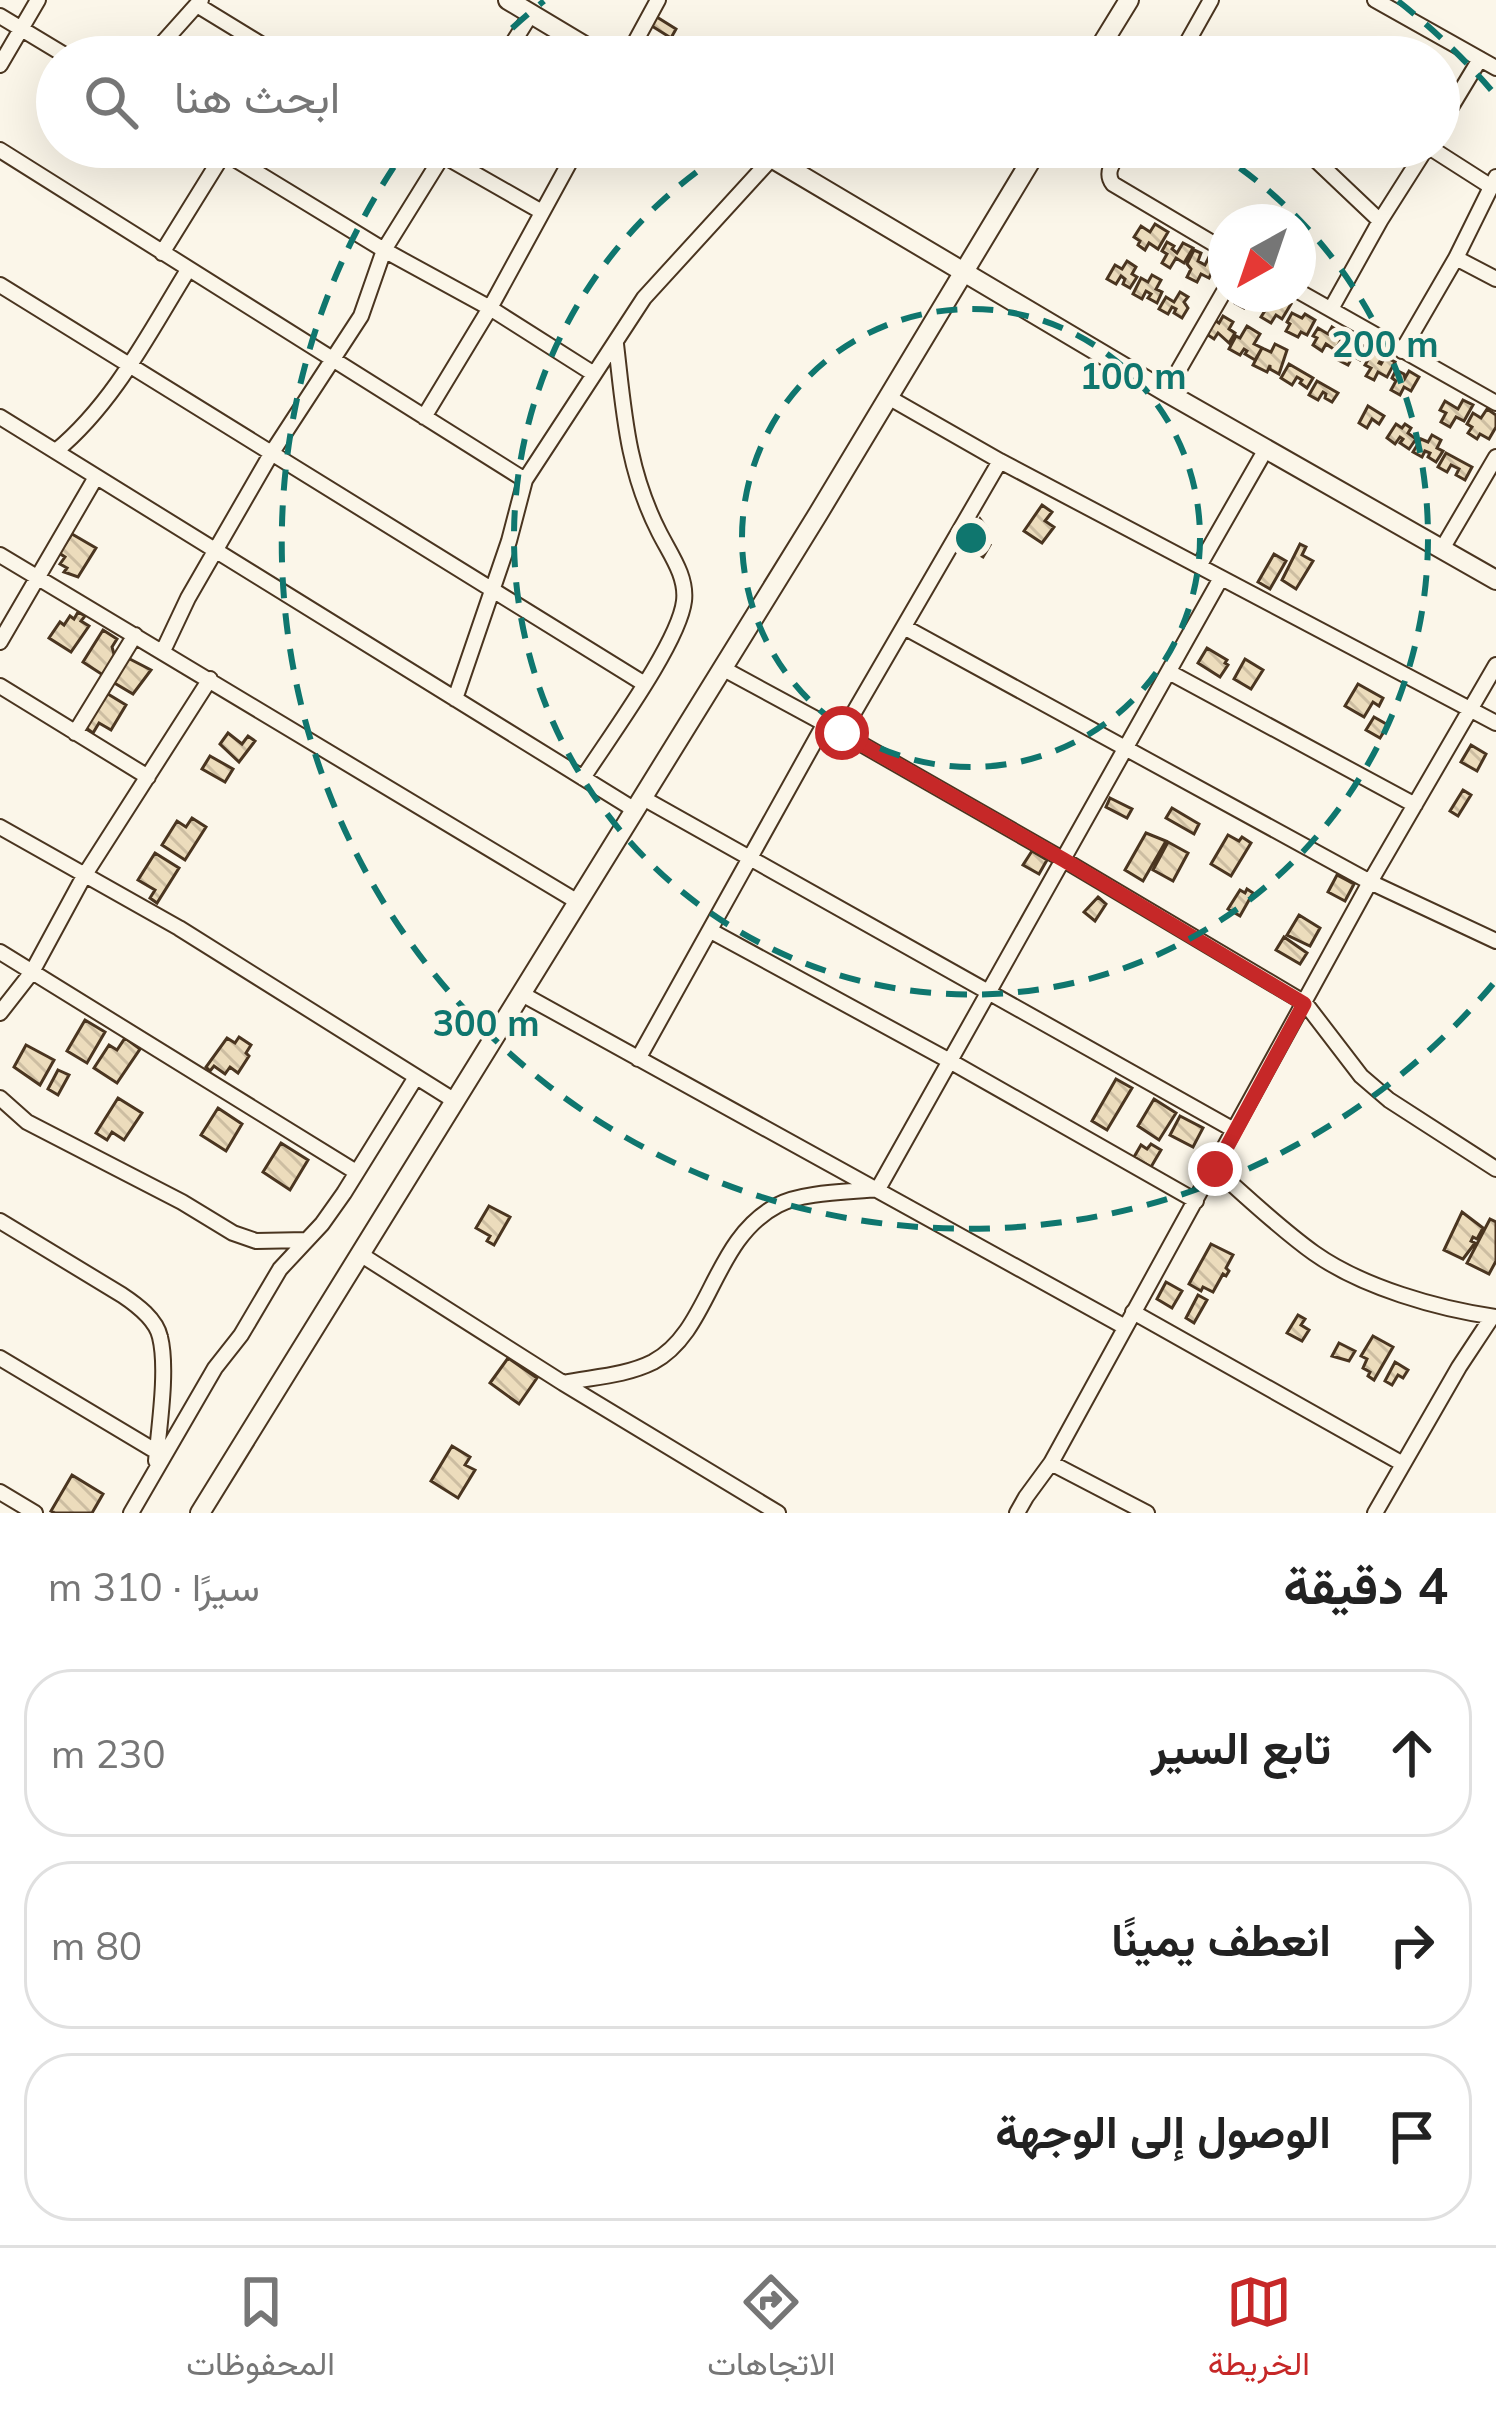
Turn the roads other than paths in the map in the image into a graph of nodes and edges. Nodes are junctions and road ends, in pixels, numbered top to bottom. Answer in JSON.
{"nodes":[{"id":1,"x":38,"y":0,"type":"edge"},
{"id":2,"x":508,"y":0,"type":"edge"},
{"id":3,"x":658,"y":0,"type":"edge"},
{"id":4,"x":1129,"y":0,"type":"edge"},
{"id":5,"x":1210,"y":0,"type":"edge"},
{"id":6,"x":1375,"y":0,"type":"edge"},
{"id":7,"x":200,"y":2,"type":"edge"},
{"id":8,"x":530,"y":14,"type":"junction"},
{"id":9,"x":0,"y":16,"type":"edge"},
{"id":10,"x":20,"y":28,"type":"junction"},
{"id":11,"x":169,"y":36,"type":"edge"},
{"id":12,"x":251,"y":36,"type":"edge"},
{"id":13,"x":516,"y":36,"type":"edge"},
{"id":14,"x":567,"y":36,"type":"edge"},
{"id":15,"x":638,"y":36,"type":"edge"},
{"id":16,"x":1107,"y":36,"type":"edge"},
{"id":17,"x":1190,"y":36,"type":"edge"},
{"id":18,"x":1439,"y":36,"type":"edge"},
{"id":19,"x":36,"y":38,"type":"edge"},
{"id":20,"x":1460,"y":48,"type":"edge"},
{"id":21,"x":1480,"y":59,"type":"junction"},
{"id":22,"x":0,"y":65,"type":"edge"},
{"id":23,"x":1496,"y":68,"type":"edge"},
{"id":24,"x":1460,"y":92,"type":"edge"},
{"id":25,"x":0,"y":150,"type":"edge"},
{"id":26,"x":1460,"y":164,"type":"edge"},
{"id":27,"x":209,"y":168,"type":"edge"},
{"id":28,"x":249,"y":168,"type":"edge"},
{"id":29,"x":435,"y":168,"type":"edge"},
{"id":30,"x":471,"y":168,"type":"edge"},
{"id":31,"x":566,"y":168,"type":"edge"},
{"id":32,"x":763,"y":168,"type":"edge"},
{"id":33,"x":789,"y":168,"type":"edge"},
{"id":34,"x":1026,"y":168,"type":"edge"},
{"id":35,"x":1110,"y":168,"type":"edge"},
{"id":36,"x":1324,"y":168,"type":"edge"},
{"id":37,"x":1414,"y":168,"type":"edge"},
{"id":38,"x":1493,"y":181,"type":"edge"},
{"id":39,"x":542,"y":212,"type":"junction"},
{"id":40,"x":1380,"y":221,"type":"junction"},
{"id":41,"x":1208,"y":240,"type":"edge"},
{"id":42,"x":384,"y":250,"type":"junction"},
{"id":43,"x":162,"y":253,"type":"junction"},
{"id":44,"x":1456,"y":258,"type":"junction"},
{"id":45,"x":188,"y":270,"type":"junction"},
{"id":46,"x":963,"y":272,"type":"junction"},
{"id":47,"x":1496,"y":279,"type":"edge"},
{"id":48,"x":0,"y":285,"type":"edge"},
{"id":49,"x":1316,"y":301,"type":"edge"},
{"id":50,"x":490,"y":308,"type":"junction"},
{"id":51,"x":1331,"y":310,"type":"junction"},
{"id":52,"x":1212,"y":312,"type":"edge"},
{"id":53,"x":616,"y":344,"type":"junction"},
{"id":54,"x":1402,"y":351,"type":"junction"},
{"id":55,"x":334,"y":361,"type":"junction"},
{"id":56,"x":129,"y":365,"type":"junction"},
{"id":57,"x":594,"y":374,"type":"junction"},
{"id":58,"x":1166,"y":392,"type":"junction"},
{"id":59,"x":888,"y":397,"type":"junction"},
{"id":60,"x":1496,"y":404,"type":"edge"},
{"id":61,"x":0,"y":417,"type":"edge"},
{"id":62,"x":424,"y":417,"type":"junction"},
{"id":63,"x":1266,"y":449,"type":"junction"},
{"id":64,"x":56,"y":451,"type":"junction"},
{"id":65,"x":271,"y":454,"type":"junction"},
{"id":66,"x":1496,"y":458,"type":"edge"},
{"id":67,"x":1000,"y":460,"type":"junction"},
{"id":68,"x":96,"y":477,"type":"junction"},
{"id":69,"x":525,"y":480,"type":"junction"},
{"id":70,"x":1442,"y":549,"type":"junction"},
{"id":71,"x":214,"y":550,"type":"junction"},
{"id":72,"x":0,"y":555,"type":"edge"},
{"id":73,"x":1199,"y":566,"type":"junction"},
{"id":74,"x":37,"y":577,"type":"junction"},
{"id":75,"x":1221,"y":578,"type":"junction"},
{"id":76,"x":1496,"y":580,"type":"edge"},
{"id":77,"x":493,"y":591,"type":"junction"},
{"id":78,"x":904,"y":626,"type":"junction"},
{"id":79,"x":135,"y":634,"type":"junction"},
{"id":80,"x":0,"y":643,"type":"edge"},
{"id":81,"x":163,"y":651,"type":"junction"},
{"id":82,"x":1496,"y":665,"type":"edge"},
{"id":83,"x":722,"y":668,"type":"junction"},
{"id":84,"x":1168,"y":672,"type":"junction"},
{"id":85,"x":210,"y":679,"type":"junction"},
{"id":86,"x":644,"y":683,"type":"junction"},
{"id":87,"x":0,"y":686,"type":"edge"},
{"id":88,"x":455,"y":699,"type":"junction"},
{"id":89,"x":1471,"y":710,"type":"junction"},
{"id":90,"x":825,"y":723,"type":"junction"},
{"id":91,"x":1496,"y":724,"type":"edge"},
{"id":92,"x":75,"y":733,"type":"junction"},
{"id":93,"x":842,"y":733,"type":"junction"},
{"id":94,"x":1126,"y":749,"type":"junction"},
{"id":95,"x":148,"y":777,"type":"junction"},
{"id":96,"x":583,"y":778,"type":"junction"},
{"id":97,"x":639,"y":804,"type":"junction"},
{"id":98,"x":1415,"y":805,"type":"junction"},
{"id":99,"x":0,"y":827,"type":"edge"},
{"id":100,"x":750,"y":859,"type":"junction"},
{"id":101,"x":1064,"y":860,"type":"junction"},
{"id":102,"x":84,"y":875,"type":"junction"},
{"id":103,"x":1370,"y":882,"type":"junction"},
{"id":104,"x":578,"y":902,"type":"junction"},
{"id":105,"x":711,"y":931,"type":"junction"},
{"id":106,"x":1496,"y":941,"type":"edge"},
{"id":107,"x":0,"y":952,"type":"edge"},
{"id":108,"x":32,"y":972,"type":"junction"},
{"id":109,"x":988,"y":991,"type":"junction"},
{"id":110,"x":521,"y":994,"type":"junction"},
{"id":111,"x":1304,"y":1004,"type":"junction"},
{"id":112,"x":0,"y":1013,"type":"edge"},
{"id":113,"x":638,"y":1059,"type":"junction"},
{"id":114,"x":948,"y":1060,"type":"junction"},
{"id":115,"x":416,"y":1077,"type":"junction"},
{"id":116,"x":0,"y":1098,"type":"edge"},
{"id":117,"x":455,"y":1101,"type":"junction"},
{"id":118,"x":1234,"y":1130,"type":"junction"},
{"id":119,"x":1215,"y":1169,"type":"junction"},
{"id":120,"x":1496,"y":1169,"type":"edge"},
{"id":121,"x":356,"y":1172,"type":"junction"},
{"id":122,"x":878,"y":1189,"type":"junction"},
{"id":123,"x":1196,"y":1201,"type":"junction"},
{"id":124,"x":0,"y":1221,"type":"edge"},
{"id":125,"x":307,"y":1240,"type":"junction"},
{"id":126,"x":360,"y":1254,"type":"junction"},
{"id":127,"x":1494,"y":1317,"type":"edge"},
{"id":128,"x":1129,"y":1320,"type":"junction"},
{"id":129,"x":0,"y":1358,"type":"edge"},
{"id":130,"x":562,"y":1383,"type":"junction"},
{"id":131,"x":157,"y":1452,"type":"junction"},
{"id":132,"x":1051,"y":1463,"type":"junction"},
{"id":133,"x":1403,"y":1464,"type":"junction"},
{"id":134,"x":155,"y":1470,"type":"junction"},
{"id":135,"x":0,"y":1492,"type":"edge"},
{"id":136,"x":34,"y":1513,"type":"edge"},
{"id":137,"x":130,"y":1513,"type":"edge"},
{"id":138,"x":200,"y":1513,"type":"edge"},
{"id":139,"x":778,"y":1513,"type":"edge"},
{"id":140,"x":1017,"y":1513,"type":"edge"},
{"id":141,"x":1147,"y":1513,"type":"edge"},
{"id":142,"x":1375,"y":1513,"type":"edge"}],
"edges":[{"from":1,"to":10,"type":"street"},
{"from":2,"to":8,"type":"street"},
{"from":3,"to":15,"type":"street"},
{"from":4,"to":16,"type":"street"},
{"from":5,"to":17,"type":"street"},
{"from":6,"to":18,"type":"street"},
{"from":7,"to":11,"type":"street"},
{"from":7,"to":12,"type":"street"},
{"from":8,"to":13,"type":"street"},
{"from":8,"to":14,"type":"street"},
{"from":9,"to":10,"type":"street"},
{"from":10,"to":19,"type":"street"},
{"from":10,"to":22,"type":"street"},
{"from":20,"to":21,"type":"street"},
{"from":21,"to":23,"type":"street"},
{"from":21,"to":24,"type":"street"},
{"from":25,"to":43,"type":"street"},
{"from":26,"to":38,"type":"street"},
{"from":27,"to":43,"type":"street"},
{"from":28,"to":42,"type":"street"},
{"from":29,"to":42,"type":"street"},
{"from":30,"to":39,"type":"street"},
{"from":31,"to":39,"type":"street"},
{"from":32,"to":53,"type":"street"},
{"from":33,"to":46,"type":"street"},
{"from":34,"to":46,"type":"street"},
{"from":35,"to":41,"type":"street"},
{"from":36,"to":40,"type":"street"},
{"from":37,"to":40,"type":"street"},
{"from":38,"to":44,"type":"street"},
{"from":39,"to":50,"type":"street"},
{"from":40,"to":51,"type":"street"},
{"from":42,"to":50,"type":"street"},
{"from":42,"to":55,"type":"street"},
{"from":43,"to":45,"type":"street"},
{"from":44,"to":47,"type":"street"},
{"from":44,"to":54,"type":"street"},
{"from":45,"to":55,"type":"street"},
{"from":45,"to":56,"type":"street"},
{"from":46,"to":58,"type":"street"},
{"from":46,"to":59,"type":"street"},
{"from":48,"to":56,"type":"street"},
{"from":49,"to":51,"type":"street"},
{"from":50,"to":57,"type":"street"},
{"from":50,"to":62,"type":"street"},
{"from":51,"to":54,"type":"street"},
{"from":52,"to":58,"type":"street"},
{"from":53,"to":57,"type":"street"},
{"from":53,"to":86,"type":"street"},
{"from":54,"to":60,"type":"street"},
{"from":55,"to":62,"type":"street"},
{"from":55,"to":65,"type":"street"},
{"from":56,"to":64,"type":"street"},
{"from":56,"to":65,"type":"street"},
{"from":57,"to":69,"type":"street"},
{"from":58,"to":63,"type":"street"},
{"from":59,"to":67,"type":"street"},
{"from":59,"to":83,"type":"street"},
{"from":61,"to":64,"type":"street"},
{"from":62,"to":69,"type":"street"},
{"from":63,"to":70,"type":"street"},
{"from":63,"to":73,"type":"street"},
{"from":64,"to":68,"type":"street"},
{"from":65,"to":71,"type":"street"},
{"from":65,"to":77,"type":"street"},
{"from":66,"to":70,"type":"street"},
{"from":67,"to":73,"type":"street"},
{"from":67,"to":78,"type":"street"},
{"from":68,"to":71,"type":"street"},
{"from":68,"to":74,"type":"street"},
{"from":69,"to":77,"type":"street"},
{"from":70,"to":76,"type":"street"},
{"from":71,"to":81,"type":"street"},
{"from":71,"to":88,"type":"street"},
{"from":72,"to":74,"type":"street"},
{"from":73,"to":75,"type":"street"},
{"from":74,"to":79,"type":"street"},
{"from":74,"to":80,"type":"street"},
{"from":75,"to":84,"type":"street"},
{"from":75,"to":89,"type":"street"},
{"from":77,"to":86,"type":"street"},
{"from":77,"to":88,"type":"street"},
{"from":78,"to":93,"type":"street"},
{"from":78,"to":94,"type":"street"},
{"from":79,"to":81,"type":"street"},
{"from":79,"to":92,"type":"street"},
{"from":81,"to":85,"type":"street"},
{"from":82,"to":89,"type":"street"},
{"from":83,"to":90,"type":"street"},
{"from":83,"to":97,"type":"street"},
{"from":84,"to":94,"type":"street"},
{"from":84,"to":98,"type":"street"},
{"from":85,"to":95,"type":"street"},
{"from":85,"to":104,"type":"street"},
{"from":86,"to":96,"type":"street"},
{"from":87,"to":92,"type":"street"},
{"from":88,"to":96,"type":"street"},
{"from":89,"to":91,"type":"street"},
{"from":89,"to":98,"type":"street"},
{"from":90,"to":93,"type":"street"},
{"from":90,"to":100,"type":"street"},
{"from":92,"to":95,"type":"street"},
{"from":93,"to":101,"type":"street"},
{"from":94,"to":101,"type":"street"},
{"from":94,"to":103,"type":"street"},
{"from":95,"to":102,"type":"street"},
{"from":96,"to":97,"type":"street"},
{"from":97,"to":100,"type":"street"},
{"from":97,"to":104,"type":"street"},
{"from":98,"to":103,"type":"street"},
{"from":99,"to":102,"type":"street"},
{"from":100,"to":105,"type":"street"},
{"from":100,"to":109,"type":"street"},
{"from":101,"to":109,"type":"street"},
{"from":101,"to":111,"type":"street"},
{"from":102,"to":108,"type":"street"},
{"from":102,"to":115,"type":"street"},
{"from":103,"to":106,"type":"street"},
{"from":103,"to":111,"type":"street"},
{"from":104,"to":110,"type":"street"},
{"from":105,"to":113,"type":"street"},
{"from":105,"to":114,"type":"street"},
{"from":107,"to":108,"type":"street"},
{"from":108,"to":112,"type":"street"},
{"from":108,"to":121,"type":"street"},
{"from":109,"to":114,"type":"street"},
{"from":109,"to":118,"type":"street"},
{"from":110,"to":113,"type":"street"},
{"from":110,"to":117,"type":"street"},
{"from":111,"to":118,"type":"street"},
{"from":111,"to":120,"type":"street"},
{"from":113,"to":122,"type":"street"},
{"from":114,"to":122,"type":"street"},
{"from":114,"to":123,"type":"street"},
{"from":115,"to":117,"type":"street"},
{"from":115,"to":121,"type":"street"},
{"from":116,"to":125,"type":"street"},
{"from":117,"to":126,"type":"street"},
{"from":118,"to":119,"type":"street"},
{"from":119,"to":123,"type":"street"},
{"from":119,"to":127,"type":"street"},
{"from":121,"to":125,"type":"street"},
{"from":122,"to":128,"type":"street"},
{"from":122,"to":130,"type":"street"},
{"from":123,"to":128,"type":"street"},
{"from":124,"to":131,"type":"street"},
{"from":125,"to":134,"type":"street"},
{"from":126,"to":130,"type":"street"},
{"from":126,"to":138,"type":"street"},
{"from":127,"to":133,"type":"street"},
{"from":128,"to":132,"type":"street"},
{"from":128,"to":133,"type":"street"},
{"from":129,"to":131,"type":"street"},
{"from":130,"to":139,"type":"street"},
{"from":131,"to":134,"type":"street"},
{"from":132,"to":140,"type":"street"},
{"from":132,"to":141,"type":"street"},
{"from":133,"to":142,"type":"street"},
{"from":134,"to":137,"type":"street"},
{"from":135,"to":136,"type":"street"}]}
